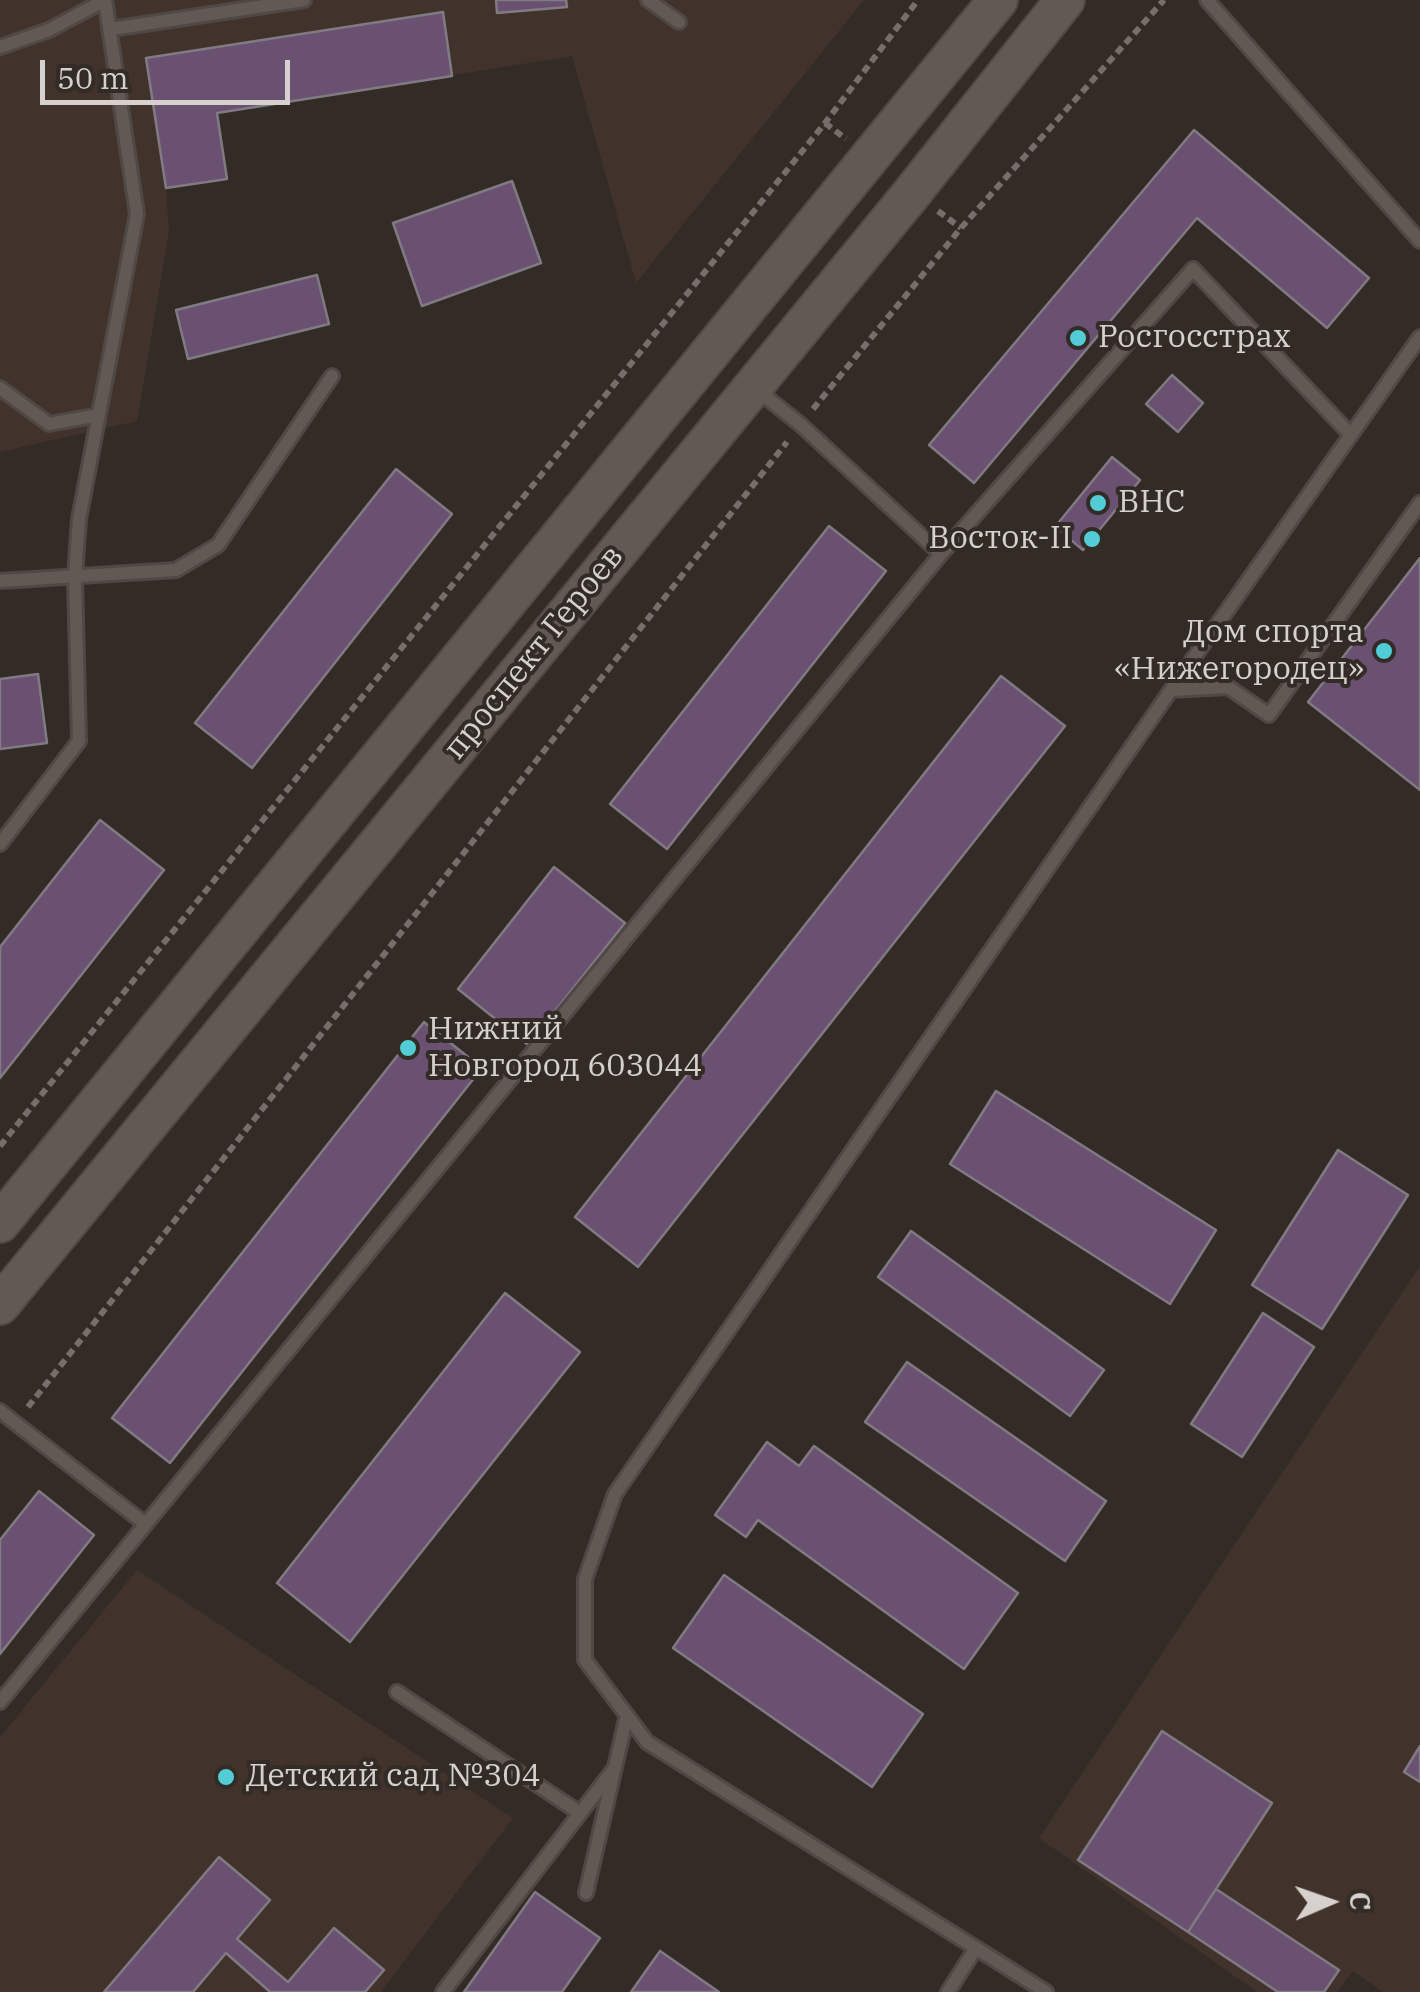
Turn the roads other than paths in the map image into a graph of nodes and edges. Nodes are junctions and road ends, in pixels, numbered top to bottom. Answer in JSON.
{"nodes":[{"id":1,"x":105,"y":0,"type":"edge"},
{"id":2,"x":304,"y":0,"type":"edge"},
{"id":3,"x":648,"y":0,"type":"edge"},
{"id":4,"x":998,"y":0,"type":"edge"},
{"id":5,"x":1066,"y":0,"type":"edge"},
{"id":6,"x":1206,"y":0,"type":"edge"},
{"id":7,"x":680,"y":22,"type":"dead end"},
{"id":8,"x":111,"y":29,"type":"junction"},
{"id":9,"x":0,"y":47,"type":"edge"},
{"id":10,"x":1420,"y":241,"type":"edge"},
{"id":11,"x":1420,"y":338,"type":"edge"},
{"id":12,"x":332,"y":376,"type":"dead end"},
{"id":13,"x":752,"y":386,"type":"junction"},
{"id":14,"x":0,"y":388,"type":"edge"},
{"id":15,"x":99,"y":414,"type":"junction"},
{"id":16,"x":1350,"y":434,"type":"junction"},
{"id":17,"x":1420,"y":503,"type":"edge"},
{"id":18,"x":941,"y":554,"type":"junction"},
{"id":19,"x":75,"y":577,"type":"junction"},
{"id":20,"x":0,"y":580,"type":"edge"},
{"id":21,"x":1171,"y":690,"type":"junction"},
{"id":22,"x":0,"y":844,"type":"edge"},
{"id":23,"x":1,"y":1220,"type":"edge"},
{"id":24,"x":0,"y":1304,"type":"edge"},
{"id":25,"x":0,"y":1410,"type":"edge"},
{"id":26,"x":144,"y":1523,"type":"junction"},
{"id":27,"x":397,"y":1692,"type":"dead end"},
{"id":28,"x":0,"y":1702,"type":"edge"},
{"id":29,"x":627,"y":1715,"type":"junction"},
{"id":30,"x":614,"y":1769,"type":"junction"},
{"id":31,"x":580,"y":1813,"type":"junction"},
{"id":32,"x":586,"y":1892,"type":"dead end"},
{"id":33,"x":976,"y":1948,"type":"junction"},
{"id":34,"x":443,"y":1992,"type":"edge"},
{"id":35,"x":948,"y":1992,"type":"edge"},
{"id":36,"x":1046,"y":1992,"type":"edge"}],
"edges":[{"from":1,"to":8,"type":"lane"},
{"from":1,"to":9,"type":"lane"},
{"from":2,"to":8,"type":"lane"},
{"from":3,"to":7,"type":"lane"},
{"from":4,"to":23,"type":"main road","name":"проспект Героев"},
{"from":5,"to":13,"type":"main road","name":"проспект Героев"},
{"from":6,"to":10,"type":"lane"},
{"from":8,"to":15,"type":"lane"},
{"from":11,"to":16,"type":"lane"},
{"from":12,"to":19,"type":"lane"},
{"from":13,"to":18,"type":"lane"},
{"from":13,"to":24,"type":"main road","name":"проспект Героев"},
{"from":14,"to":15,"type":"lane"},
{"from":15,"to":19,"type":"lane"},
{"from":16,"to":18,"type":"lane"},
{"from":16,"to":21,"type":"lane"},
{"from":17,"to":21,"type":"lane"},
{"from":18,"to":26,"type":"lane"},
{"from":19,"to":20,"type":"lane"},
{"from":19,"to":22,"type":"lane"},
{"from":21,"to":29,"type":"lane"},
{"from":25,"to":26,"type":"lane"},
{"from":26,"to":28,"type":"lane"},
{"from":27,"to":31,"type":"lane"},
{"from":29,"to":30,"type":"lane"},
{"from":29,"to":33,"type":"lane"},
{"from":30,"to":31,"type":"lane"},
{"from":30,"to":32,"type":"lane"},
{"from":31,"to":34,"type":"lane"},
{"from":33,"to":35,"type":"lane"},
{"from":33,"to":36,"type":"lane"}]}
